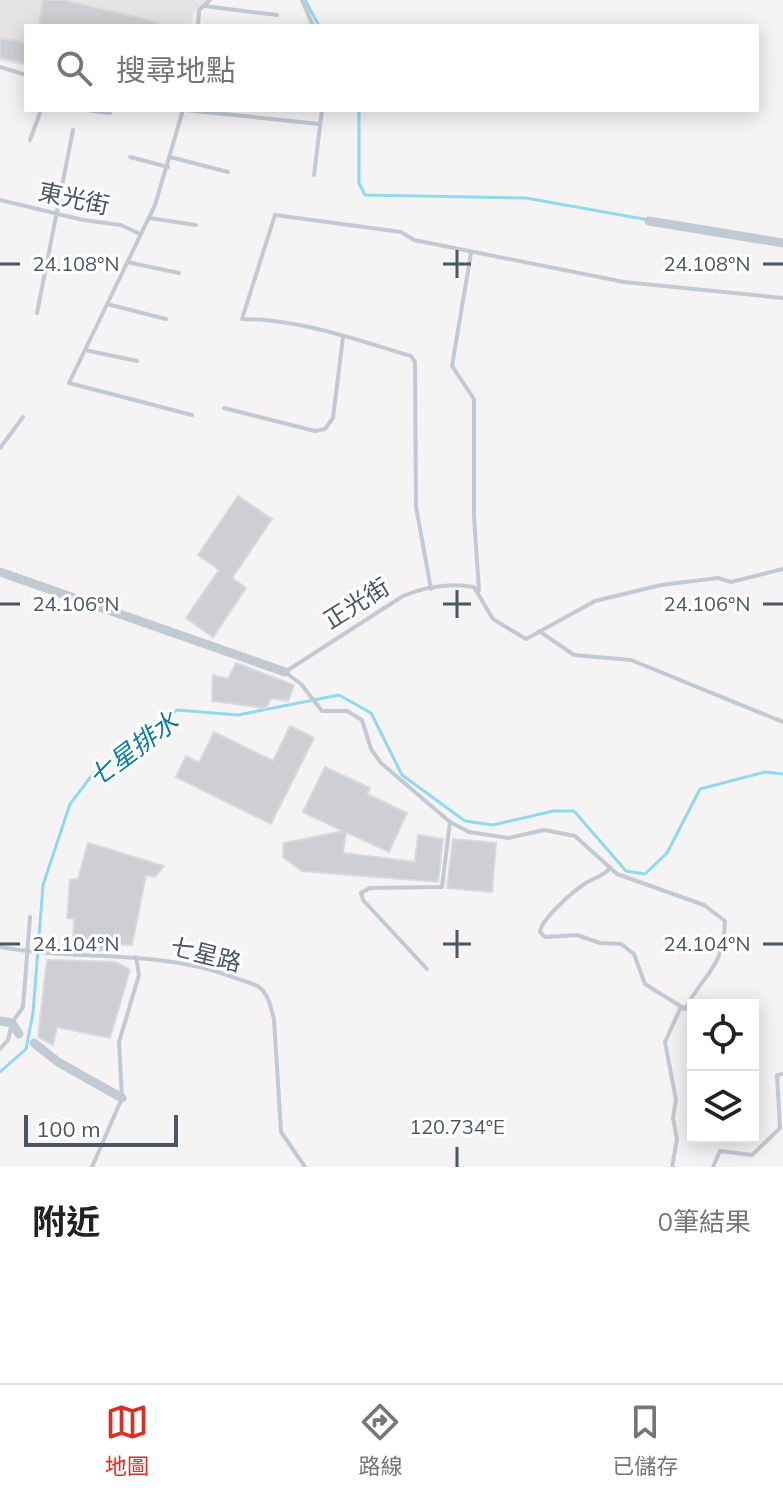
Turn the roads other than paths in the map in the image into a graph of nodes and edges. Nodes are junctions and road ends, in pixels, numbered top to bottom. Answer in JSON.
{"nodes":[{"id":1,"x":210,"y":0,"type":"edge"},
{"id":2,"x":302,"y":0,"type":"edge"},
{"id":3,"x":204,"y":6,"type":"junction"},
{"id":4,"x":277,"y":15,"type":"dead end"},
{"id":5,"x":198,"y":24,"type":"edge"},
{"id":6,"x":312,"y":24,"type":"edge"},
{"id":7,"x":0,"y":67,"type":"edge"},
{"id":8,"x":24,"y":74,"type":"edge"},
{"id":9,"x":40,"y":112,"type":"edge"},
{"id":10,"x":183,"y":112,"type":"edge"},
{"id":11,"x":203,"y":112,"type":"edge"},
{"id":12,"x":322,"y":112,"type":"edge"},
{"id":13,"x":320,"y":124,"type":"junction"},
{"id":14,"x":73,"y":130,"type":"dead end"},
{"id":15,"x":30,"y":140,"type":"dead end"},
{"id":16,"x":130,"y":157,"type":"dead end"},
{"id":17,"x":170,"y":157,"type":"junction"},
{"id":18,"x":168,"y":167,"type":"junction"},
{"id":19,"x":228,"y":172,"type":"dead end"},
{"id":20,"x":314,"y":175,"type":"dead end"},
{"id":21,"x":0,"y":200,"type":"edge"},
{"id":22,"x":57,"y":213,"type":"junction"},
{"id":23,"x":149,"y":218,"type":"junction"},
{"id":24,"x":649,"y":221,"type":"dead end"},
{"id":25,"x":196,"y":225,"type":"dead end"},
{"id":26,"x":140,"y":234,"type":"junction"},
{"id":27,"x":783,"y":243,"type":"edge"},
{"id":28,"x":471,"y":253,"type":"junction"},
{"id":29,"x":127,"y":262,"type":"junction"},
{"id":30,"x":179,"y":273,"type":"dead end"},
{"id":31,"x":783,"y":298,"type":"edge"},
{"id":32,"x":107,"y":304,"type":"junction"},
{"id":33,"x":37,"y":313,"type":"dead end"},
{"id":34,"x":166,"y":319,"type":"dead end"},
{"id":35,"x":343,"y":337,"type":"junction"},
{"id":36,"x":85,"y":350,"type":"junction"},
{"id":37,"x":137,"y":361,"type":"dead end"},
{"id":38,"x":224,"y":408,"type":"dead end"},
{"id":39,"x":192,"y":415,"type":"dead end"},
{"id":40,"x":23,"y":417,"type":"dead end"},
{"id":41,"x":0,"y":448,"type":"edge"},
{"id":42,"x":783,"y":569,"type":"edge"},
{"id":43,"x":0,"y":572,"type":"edge"},
{"id":44,"x":431,"y":589,"type":"junction"},
{"id":45,"x":479,"y":591,"type":"junction"},
{"id":46,"x":539,"y":631,"type":"junction"},
{"id":47,"x":285,"y":672,"type":"junction"},
{"id":48,"x":783,"y":722,"type":"edge"},
{"id":49,"x":450,"y":822,"type":"junction"},
{"id":50,"x":610,"y":868,"type":"junction"},
{"id":51,"x":30,"y":917,"type":"dead end"},
{"id":52,"x":0,"y":947,"type":"edge"},
{"id":53,"x":30,"y":953,"type":"junction"},
{"id":54,"x":136,"y":957,"type":"junction"},
{"id":55,"x":427,"y":969,"type":"dead end"},
{"id":56,"x":681,"y":1007,"type":"junction"},
{"id":57,"x":0,"y":1021,"type":"edge"},
{"id":58,"x":12,"y":1023,"type":"junction"},
{"id":59,"x":19,"y":1034,"type":"joint"},
{"id":60,"x":34,"y":1043,"type":"joint"},
{"id":61,"x":0,"y":1049,"type":"edge"},
{"id":62,"x":783,"y":1074,"type":"edge"},
{"id":63,"x":122,"y":1098,"type":"junction"},
{"id":64,"x":92,"y":1167,"type":"edge"},
{"id":65,"x":305,"y":1167,"type":"edge"},
{"id":66,"x":672,"y":1167,"type":"edge"},
{"id":67,"x":713,"y":1167,"type":"edge"}],
"edges":[{"from":1,"to":3,"type":"lane"},
{"from":2,"to":6,"type":"lane"},
{"from":3,"to":4,"type":"lane"},
{"from":3,"to":5,"type":"lane"},
{"from":7,"to":8,"type":"lane"},
{"from":9,"to":15,"type":"lane"},
{"from":10,"to":17,"type":"lane"},
{"from":11,"to":13,"type":"lane"},
{"from":12,"to":13,"type":"lane"},
{"from":13,"to":20,"type":"lane"},
{"from":14,"to":22,"type":"lane"},
{"from":16,"to":18,"type":"lane"},
{"from":17,"to":18,"type":"lane"},
{"from":17,"to":19,"type":"lane"},
{"from":18,"to":23,"type":"lane"},
{"from":21,"to":22,"type":"lane","name":"東光街"},
{"from":22,"to":26,"type":"lane","name":"東光街"},
{"from":22,"to":33,"type":"lane"},
{"from":23,"to":25,"type":"lane"},
{"from":23,"to":26,"type":"lane"},
{"from":24,"to":27,"type":"street"},
{"from":26,"to":29,"type":"lane"},
{"from":28,"to":31,"type":"lane"},
{"from":28,"to":35,"type":"lane"},
{"from":28,"to":45,"type":"lane"},
{"from":29,"to":30,"type":"lane"},
{"from":29,"to":32,"type":"lane"},
{"from":32,"to":34,"type":"lane"},
{"from":32,"to":36,"type":"lane"},
{"from":35,"to":38,"type":"lane"},
{"from":35,"to":44,"type":"lane"},
{"from":36,"to":37,"type":"lane"},
{"from":36,"to":39,"type":"lane"},
{"from":40,"to":41,"type":"lane"},
{"from":42,"to":46,"type":"lane"},
{"from":43,"to":47,"type":"street"},
{"from":44,"to":45,"type":"lane","name":"正光街"},
{"from":44,"to":47,"type":"lane","name":"正光街"},
{"from":45,"to":46,"type":"lane"},
{"from":46,"to":48,"type":"lane"},
{"from":47,"to":49,"type":"lane"},
{"from":49,"to":50,"type":"lane"},
{"from":49,"to":55,"type":"lane"},
{"from":50,"to":56,"type":"lane"},
{"from":50,"to":56,"type":"lane"},
{"from":51,"to":53,"type":"lane"},
{"from":52,"to":53,"type":"lane","name":"七星路"},
{"from":53,"to":54,"type":"lane","name":"七星路"},
{"from":53,"to":58,"type":"lane"},
{"from":54,"to":63,"type":"lane"},
{"from":54,"to":65,"type":"lane","name":"七星路"},
{"from":56,"to":66,"type":"lane"},
{"from":57,"to":58,"type":"street"},
{"from":58,"to":59,"type":"street"},
{"from":58,"to":61,"type":"lane"},
{"from":59,"to":60,"type":"lane"},
{"from":60,"to":63,"type":"street"},
{"from":62,"to":67,"type":"lane"},
{"from":63,"to":64,"type":"lane"}]}
